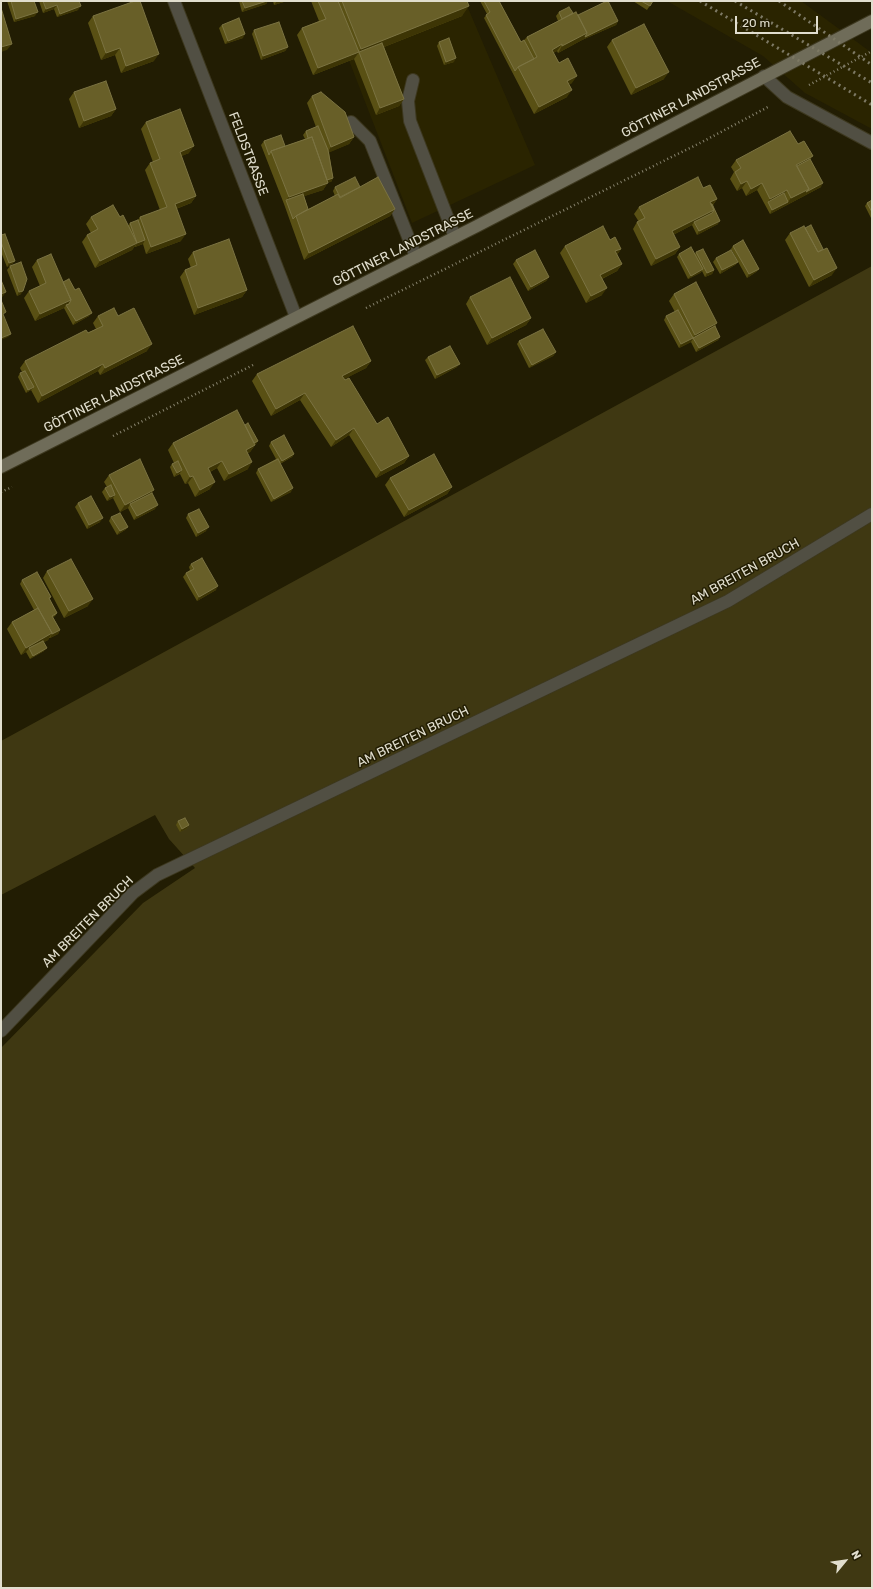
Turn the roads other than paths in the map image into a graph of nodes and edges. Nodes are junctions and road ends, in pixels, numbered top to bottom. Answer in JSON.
{"nodes":[{"id":1,"x":174,"y":1,"type":"edge"},
{"id":2,"x":872,"y":21,"type":"edge"},
{"id":3,"x":764,"y":76,"type":"junction"},
{"id":4,"x":413,"y":80,"type":"dead end"},
{"id":5,"x":351,"y":122,"type":"dead end"},
{"id":6,"x":872,"y":143,"type":"edge"},
{"id":7,"x":455,"y":237,"type":"junction"},
{"id":8,"x":416,"y":257,"type":"junction"},
{"id":9,"x":296,"y":317,"type":"junction"},
{"id":10,"x":1,"y":467,"type":"edge"},
{"id":11,"x":872,"y":514,"type":"edge"},
{"id":12,"x":1,"y":1032,"type":"edge"}],
"edges":[{"from":1,"to":9,"type":"street","name":"FELDSTRASSE"},
{"from":2,"to":3,"type":"street","name":"GÖTTINER LANDSTRASSE"},
{"from":3,"to":6,"type":"street"},
{"from":3,"to":7,"type":"street","name":"GÖTTINER LANDSTRASSE"},
{"from":4,"to":7,"type":"street"},
{"from":5,"to":8,"type":"street"},
{"from":7,"to":8,"type":"street","name":"GÖTTINER LANDSTRASSE"},
{"from":8,"to":9,"type":"street","name":"GÖTTINER LANDSTRASSE"},
{"from":9,"to":10,"type":"street","name":"GÖTTINER LANDSTRASSE"},
{"from":11,"to":12,"type":"street","name":"AM BREITEN BRUCH"}]}
